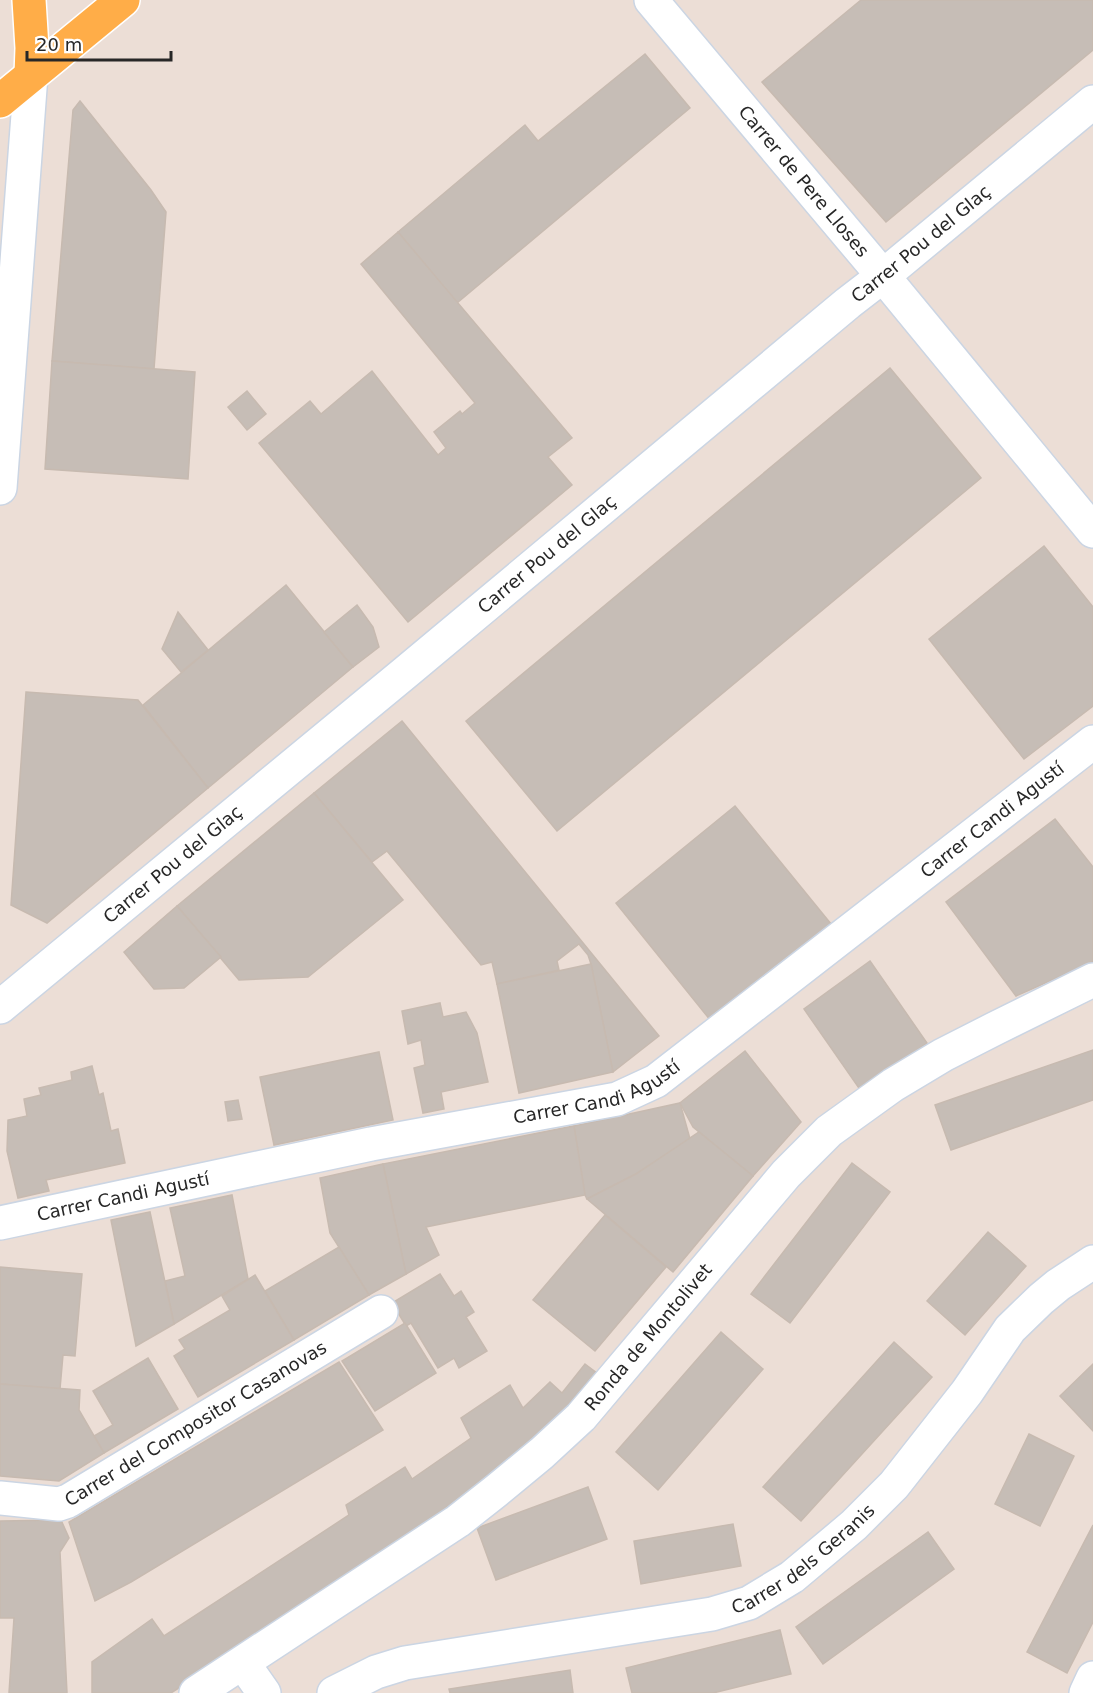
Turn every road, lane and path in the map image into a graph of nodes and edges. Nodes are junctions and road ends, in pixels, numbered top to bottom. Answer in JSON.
{"nodes":[{"id":1,"x":29,"y":0,"type":"edge"},
{"id":2,"x":123,"y":0,"type":"edge"},
{"id":3,"x":651,"y":0,"type":"edge"},
{"id":4,"x":31,"y":75,"type":"junction"},
{"id":5,"x":0,"y":101,"type":"edge"},
{"id":6,"x":1093,"y":102,"type":"edge"},
{"id":7,"x":883,"y":276,"type":"junction"},
{"id":8,"x":0,"y":488,"type":"edge"},
{"id":9,"x":1093,"y":531,"type":"edge"},
{"id":10,"x":1093,"y":742,"type":"edge"},
{"id":11,"x":1093,"y":980,"type":"edge"},
{"id":12,"x":0,"y":1007,"type":"edge"},
{"id":13,"x":0,"y":1223,"type":"edge"},
{"id":14,"x":1093,"y":1262,"type":"edge"},
{"id":15,"x":381,"y":1312,"type":"dead end"},
{"id":16,"x":0,"y":1498,"type":"edge"},
{"id":17,"x":243,"y":1663,"type":"junction"},
{"id":18,"x":1093,"y":1677,"type":"edge"},
{"id":19,"x":196,"y":1693,"type":"edge"},
{"id":20,"x":264,"y":1693,"type":"edge"},
{"id":21,"x":334,"y":1693,"type":"edge"},
{"id":22,"x":1086,"y":1693,"type":"edge"}],
"edges":[{"from":1,"to":4,"type":"main road"},
{"from":2,"to":4,"type":"main road"},
{"from":3,"to":7,"type":"street","name":"Carrer de Pere Lloses"},
{"from":4,"to":5,"type":"main road"},
{"from":4,"to":8,"type":"street"},
{"from":6,"to":7,"type":"street","name":"Carrer Pou del Glaç"},
{"from":7,"to":9,"type":"street","name":"Carrer de Pere Lloses"},
{"from":7,"to":12,"type":"street","name":"Carrer Pou del Glaç"},
{"from":10,"to":13,"type":"street","name":"Carrer Candi Agustí"},
{"from":11,"to":17,"type":"street","name":"Ronda de Montolivet"},
{"from":14,"to":21,"type":"street","name":"Carrer dels Geranis"},
{"from":15,"to":16,"type":"street","name":"Carrer del Compositor Casanovas"},
{"from":17,"to":19,"type":"street","name":"Ronda de Montolivet"},
{"from":17,"to":20,"type":"street"},
{"from":18,"to":22,"type":"street"}]}
